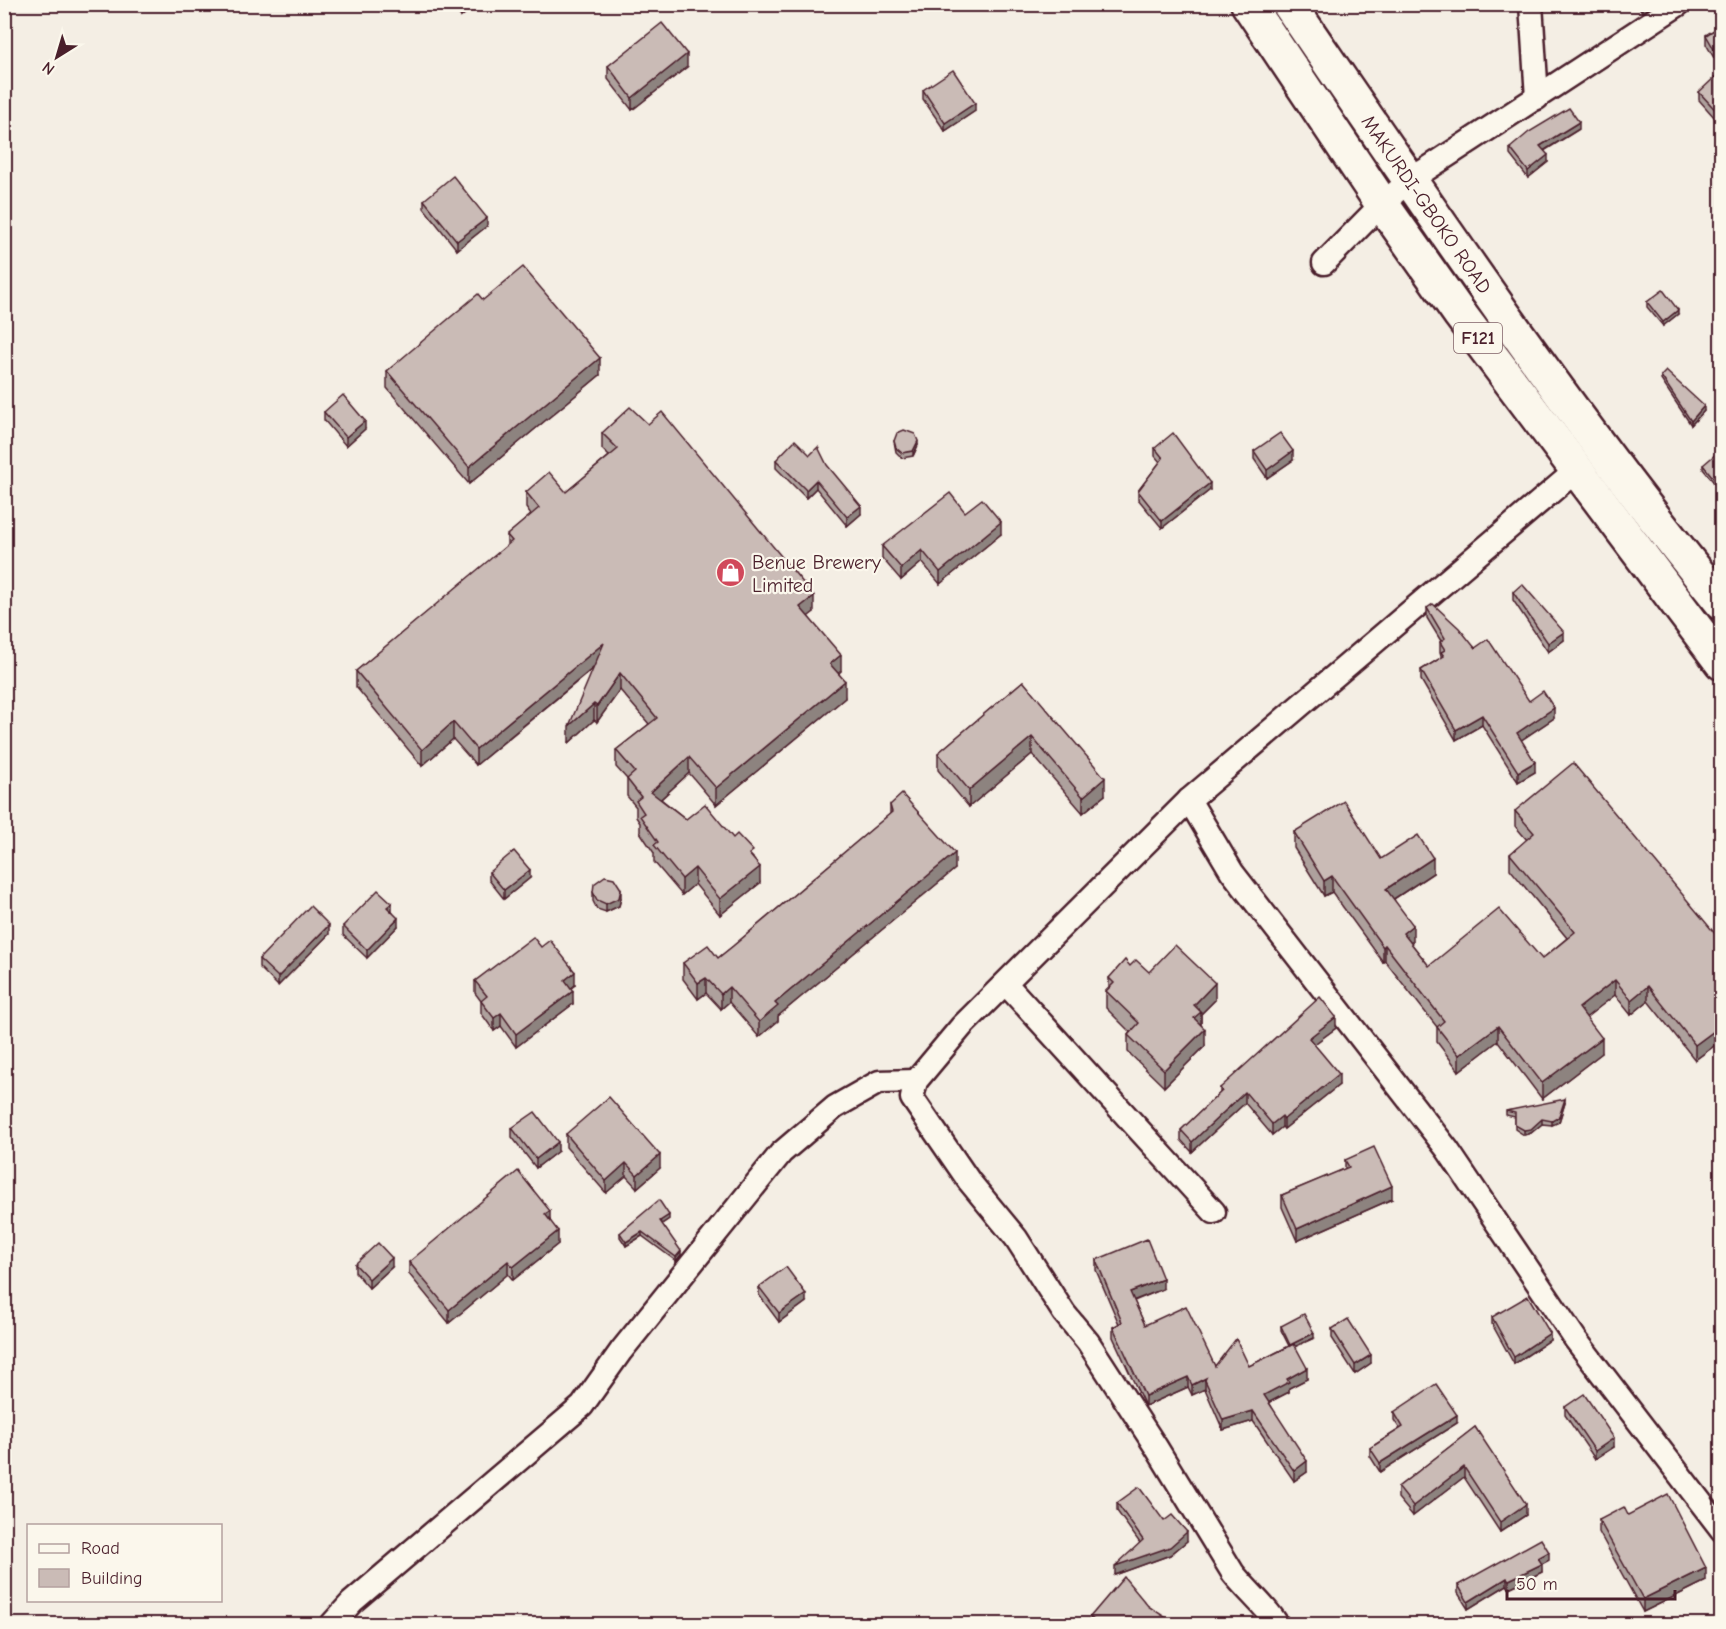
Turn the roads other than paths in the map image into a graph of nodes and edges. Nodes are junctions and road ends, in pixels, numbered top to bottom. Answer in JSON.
{"nodes":[{"id":1,"x":1248,"y":4,"type":"edge"},
{"id":2,"x":1289,"y":4,"type":"edge"},
{"id":3,"x":1531,"y":4,"type":"edge"},
{"id":4,"x":1680,"y":4,"type":"edge"},
{"id":5,"x":1537,"y":98,"type":"junction"},
{"id":6,"x":1410,"y":180,"type":"junction"},
{"id":7,"x":1382,"y":204,"type":"junction"},
{"id":8,"x":1324,"y":263,"type":"dead end"},
{"id":9,"x":1578,"y":469,"type":"junction"},
{"id":10,"x":1722,"y":603,"type":"edge"},
{"id":11,"x":1722,"y":663,"type":"edge"},
{"id":12,"x":1190,"y":800,"type":"junction"},
{"id":13,"x":1006,"y":984,"type":"junction"},
{"id":14,"x":916,"y":1081,"type":"junction"},
{"id":15,"x":1214,"y":1212,"type":"dead end"},
{"id":16,"x":1722,"y":1530,"type":"edge"},
{"id":17,"x":332,"y":1624,"type":"edge"},
{"id":18,"x":1277,"y":1624,"type":"edge"}],
"edges":[{"from":1,"to":7,"type":"main road","number":"F121"},
{"from":2,"to":6,"type":"main road","name":"MAKURDI-GBOKO ROAD","number":"F121"},
{"from":3,"to":5,"type":"street"},
{"from":4,"to":5,"type":"street"},
{"from":5,"to":6,"type":"street"},
{"from":6,"to":7,"type":"street"},
{"from":6,"to":10,"type":"main road","name":"MAKURDI-GBOKO ROAD","number":"F121"},
{"from":7,"to":8,"type":"street"},
{"from":7,"to":9,"type":"main road","number":"F121"},
{"from":9,"to":11,"type":"main road","number":"F121"},
{"from":9,"to":12,"type":"street"},
{"from":12,"to":13,"type":"street"},
{"from":12,"to":16,"type":"street"},
{"from":13,"to":14,"type":"street"},
{"from":13,"to":15,"type":"street"},
{"from":14,"to":17,"type":"street"},
{"from":14,"to":18,"type":"street"}]}
